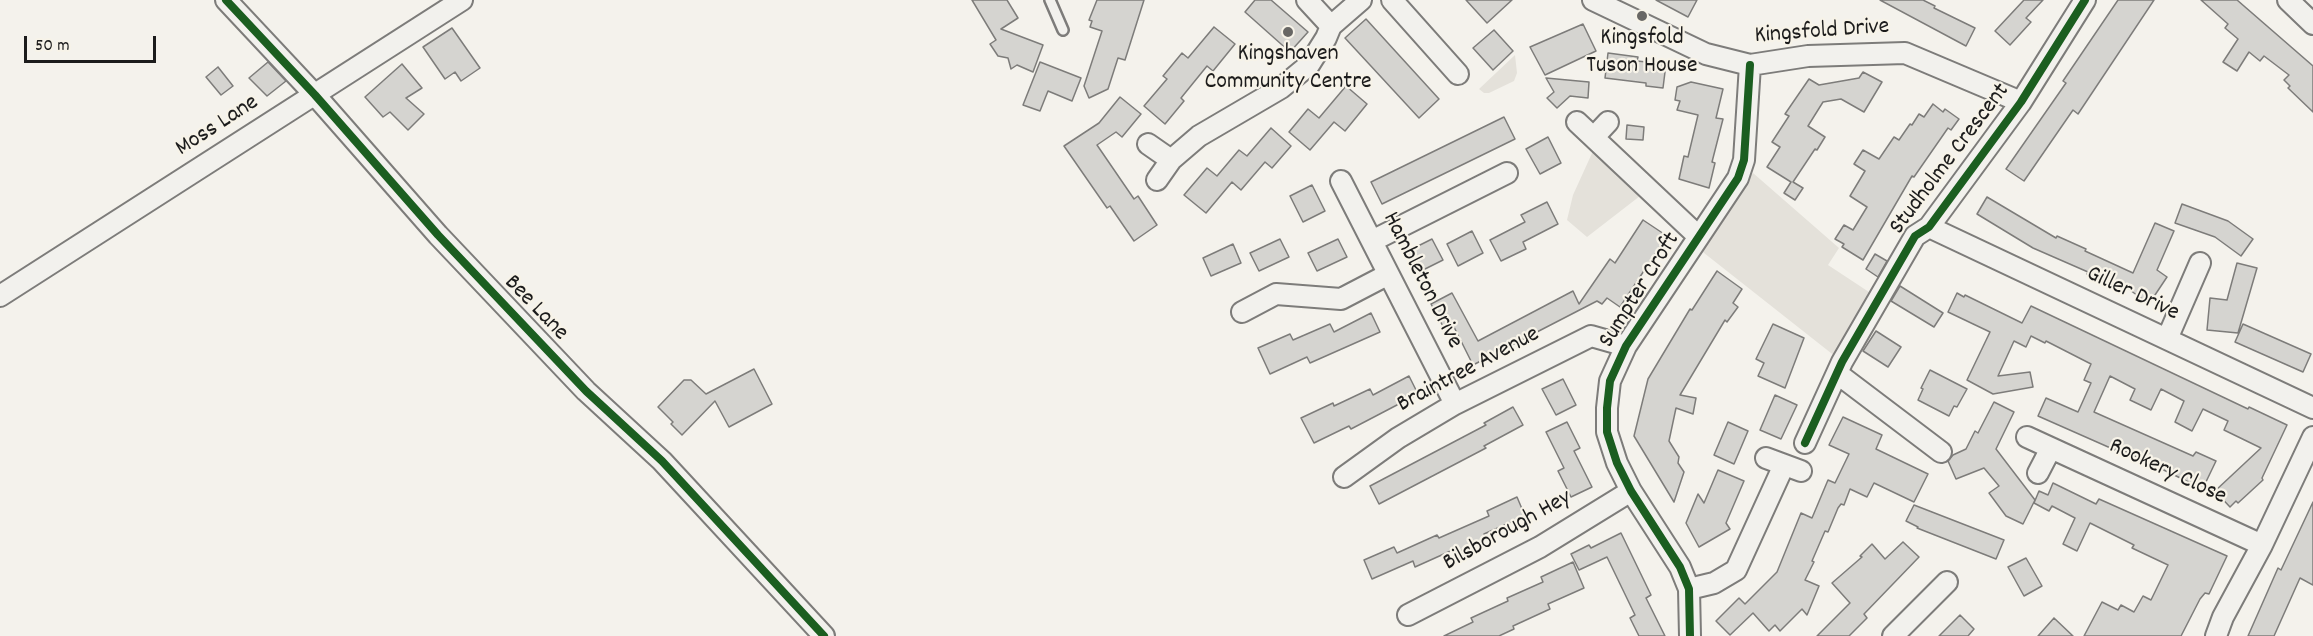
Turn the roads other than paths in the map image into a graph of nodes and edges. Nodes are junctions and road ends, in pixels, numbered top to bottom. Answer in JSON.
{"nodes":[{"id":1,"x":226,"y":0,"type":"edge"},
{"id":2,"x":462,"y":0,"type":"edge"},
{"id":3,"x":1050,"y":0,"type":"edge"},
{"id":4,"x":1307,"y":0,"type":"edge"},
{"id":5,"x":1361,"y":0,"type":"edge"},
{"id":6,"x":1392,"y":0,"type":"edge"},
{"id":7,"x":1593,"y":0,"type":"edge"},
{"id":8,"x":2085,"y":0,"type":"edge"},
{"id":9,"x":2288,"y":0,"type":"edge"},
{"id":10,"x":2313,"y":24,"type":"edge"},
{"id":11,"x":1331,"y":26,"type":"junction"},
{"id":12,"x":1063,"y":30,"type":"dead end"},
{"id":13,"x":1750,"y":65,"type":"junction"},
{"id":14,"x":1458,"y":74,"type":"dead end"},
{"id":15,"x":315,"y":95,"type":"junction"},
{"id":16,"x":2021,"y":102,"type":"junction"},
{"id":17,"x":1577,"y":122,"type":"dead end"},
{"id":18,"x":1608,"y":122,"type":"dead end"},
{"id":19,"x":1594,"y":137,"type":"junction"},
{"id":20,"x":1148,"y":144,"type":"dead end"},
{"id":21,"x":1171,"y":160,"type":"junction"},
{"id":22,"x":1507,"y":173,"type":"dead end"},
{"id":23,"x":1157,"y":180,"type":"dead end"},
{"id":24,"x":1341,"y":181,"type":"dead end"},
{"id":25,"x":1929,"y":228,"type":"junction"},
{"id":26,"x":1698,"y":236,"type":"junction"},
{"id":27,"x":1372,"y":241,"type":"junction"},
{"id":28,"x":2200,"y":262,"type":"dead end"},
{"id":29,"x":1387,"y":274,"type":"junction"},
{"id":30,"x":0,"y":296,"type":"edge"},
{"id":31,"x":1242,"y":312,"type":"dead end"},
{"id":32,"x":2167,"y":339,"type":"junction"},
{"id":33,"x":1626,"y":346,"type":"junction"},
{"id":34,"x":1838,"y":374,"type":"junction"},
{"id":35,"x":1455,"y":404,"type":"junction"},
{"id":36,"x":2313,"y":408,"type":"edge"},
{"id":37,"x":2027,"y":436,"type":"dead end"},
{"id":38,"x":2313,"y":437,"type":"edge"},
{"id":39,"x":1805,"y":443,"type":"dead end"},
{"id":40,"x":2051,"y":448,"type":"junction"},
{"id":41,"x":1941,"y":452,"type":"dead end"},
{"id":42,"x":1784,"y":465,"type":"dead end"},
{"id":43,"x":2038,"y":473,"type":"dead end"},
{"id":44,"x":1344,"y":477,"type":"dead end"},
{"id":45,"x":1631,"y":491,"type":"junction"},
{"id":46,"x":2262,"y":545,"type":"junction"},
{"id":47,"x":1947,"y":582,"type":"dead end"},
{"id":48,"x":1689,"y":589,"type":"junction"},
{"id":49,"x":1408,"y":615,"type":"dead end"},
{"id":50,"x":824,"y":636,"type":"edge"},
{"id":51,"x":1690,"y":636,"type":"edge"},
{"id":52,"x":1893,"y":636,"type":"edge"},
{"id":53,"x":2216,"y":636,"type":"edge"}],
"edges":[{"from":1,"to":15,"type":"street","name":"Bee Lane"},
{"from":2,"to":15,"type":"street","name":"Moss Lane"},
{"from":3,"to":12,"type":"lane"},
{"from":4,"to":11,"type":"street"},
{"from":5,"to":11,"type":"street"},
{"from":6,"to":14,"type":"street"},
{"from":7,"to":13,"type":"street","name":"Kingsfold Drive"},
{"from":8,"to":16,"type":"street","name":"Studholme Crescent"},
{"from":9,"to":10,"type":"street"},
{"from":11,"to":21,"type":"street"},
{"from":13,"to":16,"type":"street","name":"Kingsfold Drive"},
{"from":13,"to":26,"type":"street","name":"Sumpter Croft"},
{"from":15,"to":30,"type":"street","name":"Moss Lane"},
{"from":15,"to":50,"type":"street","name":"Bee Lane"},
{"from":16,"to":25,"type":"street","name":"Studholme Crescent"},
{"from":17,"to":19,"type":"street","name":"Sumpter Croft"},
{"from":18,"to":19,"type":"street"},
{"from":19,"to":26,"type":"street","name":"Sumpter Croft"},
{"from":20,"to":21,"type":"street"},
{"from":21,"to":23,"type":"street"},
{"from":22,"to":27,"type":"street"},
{"from":24,"to":27,"type":"street","name":"Hambleton Drive"},
{"from":25,"to":32,"type":"street","name":"Giller Drive"},
{"from":25,"to":34,"type":"street","name":"Studholme Crescent"},
{"from":26,"to":33,"type":"street","name":"Sumpter Croft"},
{"from":27,"to":29,"type":"street","name":"Hambleton Drive"},
{"from":28,"to":32,"type":"street"},
{"from":29,"to":31,"type":"street"},
{"from":29,"to":35,"type":"street","name":"Hambleton Drive"},
{"from":32,"to":36,"type":"street","name":"Giller Drive"},
{"from":33,"to":35,"type":"street","name":"Braintree Avenue"},
{"from":33,"to":45,"type":"street","name":"Sumpter Croft"},
{"from":34,"to":39,"type":"street","name":"Studholme Crescent"},
{"from":34,"to":41,"type":"street"},
{"from":35,"to":44,"type":"street","name":"Braintree Avenue"},
{"from":37,"to":40,"type":"street","name":"Rookery Close"},
{"from":38,"to":46,"type":"street"},
{"from":40,"to":43,"type":"street"},
{"from":40,"to":46,"type":"street","name":"Rookery Close"},
{"from":42,"to":48,"type":"street"},
{"from":45,"to":48,"type":"street","name":"Sumpter Croft"},
{"from":45,"to":49,"type":"street","name":"Bilsborough Hey"},
{"from":46,"to":53,"type":"street"},
{"from":47,"to":52,"type":"street"},
{"from":48,"to":51,"type":"street","name":"Sumpter Croft"}]}
